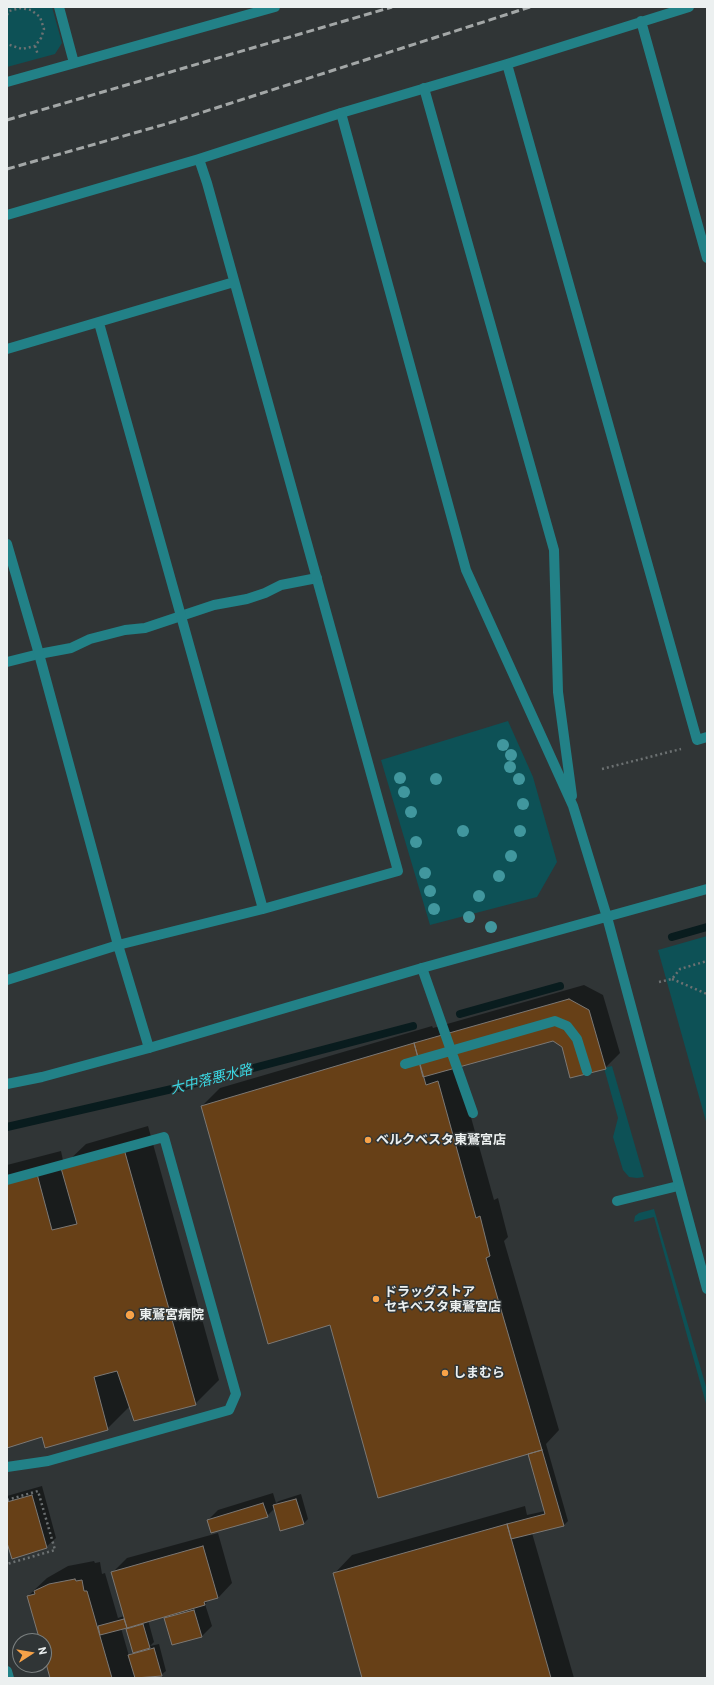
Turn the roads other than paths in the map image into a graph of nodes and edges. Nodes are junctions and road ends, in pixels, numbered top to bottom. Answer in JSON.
{"nodes":[{"id":1,"x":58,"y":7,"type":"edge"},
{"id":2,"x":275,"y":7,"type":"edge"},
{"id":3,"x":689,"y":7,"type":"edge"},
{"id":4,"x":642,"y":22,"type":"junction"},
{"id":5,"x":74,"y":63,"type":"junction"},
{"id":6,"x":508,"y":64,"type":"junction"},
{"id":7,"x":7,"y":82,"type":"edge"},
{"id":8,"x":424,"y":88,"type":"junction"},
{"id":9,"x":341,"y":113,"type":"junction"},
{"id":10,"x":199,"y":159,"type":"junction"},
{"id":11,"x":7,"y":215,"type":"edge"},
{"id":12,"x":707,"y":258,"type":"edge"},
{"id":13,"x":234,"y":282,"type":"junction"},
{"id":14,"x":99,"y":323,"type":"junction"},
{"id":15,"x":7,"y":349,"type":"edge"},
{"id":16,"x":7,"y":544,"type":"edge"},
{"id":17,"x":317,"y":578,"type":"junction"},
{"id":18,"x":181,"y":616,"type":"junction"},
{"id":19,"x":39,"y":654,"type":"junction"},
{"id":20,"x":7,"y":662,"type":"edge"},
{"id":21,"x":707,"y":737,"type":"edge"},
{"id":22,"x":573,"y":806,"type":"junction"},
{"id":23,"x":707,"y":889,"type":"edge"},
{"id":24,"x":263,"y":909,"type":"junction"},
{"id":25,"x":607,"y":917,"type":"junction"},
{"id":26,"x":118,"y":946,"type":"junction"},
{"id":27,"x":422,"y":968,"type":"junction"},
{"id":28,"x":7,"y":980,"type":"edge"},
{"id":29,"x":149,"y":1048,"type":"junction"},
{"id":30,"x":405,"y":1064,"type":"dead end"},
{"id":31,"x":587,"y":1071,"type":"dead end"},
{"id":32,"x":7,"y":1084,"type":"edge"},
{"id":33,"x":473,"y":1113,"type":"dead end"},
{"id":34,"x":7,"y":1180,"type":"edge"},
{"id":35,"x":678,"y":1186,"type":"junction"},
{"id":36,"x":617,"y":1201,"type":"dead end"},
{"id":37,"x":707,"y":1289,"type":"edge"},
{"id":38,"x":7,"y":1467,"type":"edge"},
{"id":39,"x":7,"y":1671,"type":"edge"},
{"id":40,"x":9,"y":1678,"type":"edge"}],
"edges":[{"from":1,"to":5,"type":"street"},
{"from":2,"to":5,"type":"street"},
{"from":3,"to":4,"type":"street"},
{"from":4,"to":6,"type":"street"},
{"from":4,"to":12,"type":"street"},
{"from":5,"to":7,"type":"street"},
{"from":6,"to":8,"type":"street"},
{"from":6,"to":21,"type":"street"},
{"from":8,"to":9,"type":"street"},
{"from":8,"to":22,"type":"street"},
{"from":9,"to":10,"type":"street"},
{"from":9,"to":22,"type":"street"},
{"from":10,"to":11,"type":"street"},
{"from":10,"to":13,"type":"street"},
{"from":13,"to":14,"type":"street"},
{"from":13,"to":17,"type":"street"},
{"from":14,"to":15,"type":"street"},
{"from":14,"to":18,"type":"street"},
{"from":16,"to":19,"type":"street"},
{"from":17,"to":18,"type":"street"},
{"from":17,"to":24,"type":"street"},
{"from":18,"to":19,"type":"street"},
{"from":18,"to":24,"type":"street"},
{"from":19,"to":20,"type":"street"},
{"from":19,"to":26,"type":"street"},
{"from":22,"to":25,"type":"street"},
{"from":23,"to":25,"type":"street"},
{"from":24,"to":26,"type":"street"},
{"from":25,"to":27,"type":"street"},
{"from":25,"to":35,"type":"street"},
{"from":26,"to":28,"type":"street"},
{"from":26,"to":29,"type":"street"},
{"from":27,"to":29,"type":"street"},
{"from":27,"to":33,"type":"street"},
{"from":29,"to":32,"type":"street"},
{"from":30,"to":31,"type":"street"},
{"from":34,"to":38,"type":"street"},
{"from":35,"to":36,"type":"street"},
{"from":35,"to":37,"type":"street"},
{"from":39,"to":40,"type":"street"}]}
